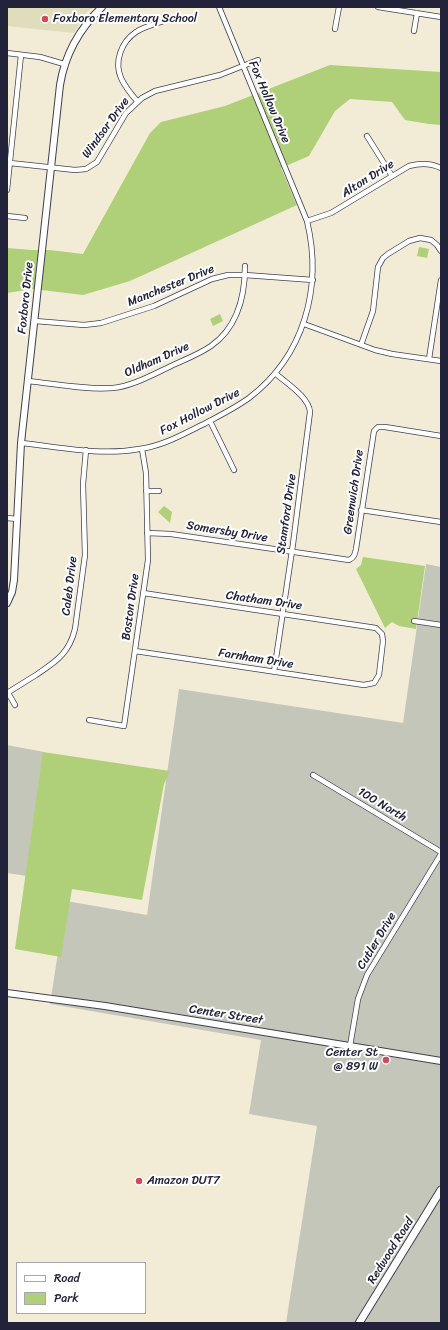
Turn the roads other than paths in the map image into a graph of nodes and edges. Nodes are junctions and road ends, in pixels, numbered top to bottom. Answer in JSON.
{"nodes":[{"id":1,"x":102,"y":7,"type":"edge"},
{"id":2,"x":219,"y":7,"type":"edge"},
{"id":3,"x":339,"y":7,"type":"edge"},
{"id":4,"x":378,"y":7,"type":"edge"},
{"id":5,"x":417,"y":13,"type":"junction"},
{"id":6,"x":176,"y":17,"type":"dead end"},
{"id":7,"x":441,"y":17,"type":"edge"},
{"id":8,"x":335,"y":29,"type":"dead end"},
{"id":9,"x":414,"y":31,"type":"dead end"},
{"id":10,"x":7,"y":53,"type":"edge"},
{"id":11,"x":21,"y":55,"type":"junction"},
{"id":12,"x":258,"y":60,"type":"dead end"},
{"id":13,"x":64,"y":64,"type":"junction"},
{"id":14,"x":243,"y":66,"type":"junction"},
{"id":15,"x":137,"y":101,"type":"junction"},
{"id":16,"x":367,"y":136,"type":"dead end"},
{"id":17,"x":10,"y":163,"type":"junction"},
{"id":18,"x":51,"y":167,"type":"junction"},
{"id":19,"x":441,"y":167,"type":"edge"},
{"id":20,"x":392,"y":176,"type":"junction"},
{"id":21,"x":7,"y":190,"type":"edge"},
{"id":22,"x":7,"y":216,"type":"edge"},
{"id":23,"x":25,"y":218,"type":"dead end"},
{"id":24,"x":307,"y":221,"type":"junction"},
{"id":25,"x":441,"y":251,"type":"edge"},
{"id":26,"x":245,"y":266,"type":"dead end"},
{"id":27,"x":245,"y":275,"type":"junction"},
{"id":28,"x":313,"y":280,"type":"junction"},
{"id":29,"x":441,"y":280,"type":"edge"},
{"id":30,"x":35,"y":321,"type":"junction"},
{"id":31,"x":304,"y":324,"type":"junction"},
{"id":32,"x":361,"y":345,"type":"junction"},
{"id":33,"x":429,"y":360,"type":"junction"},
{"id":34,"x":441,"y":361,"type":"edge"},
{"id":35,"x":274,"y":374,"type":"junction"},
{"id":36,"x":28,"y":381,"type":"junction"},
{"id":37,"x":210,"y":421,"type":"junction"},
{"id":38,"x":441,"y":436,"type":"edge"},
{"id":39,"x":21,"y":443,"type":"junction"},
{"id":40,"x":142,"y":449,"type":"junction"},
{"id":41,"x":86,"y":450,"type":"junction"},
{"id":42,"x":234,"y":470,"type":"dead end"},
{"id":43,"x":146,"y":491,"type":"junction"},
{"id":44,"x":159,"y":491,"type":"dead end"},
{"id":45,"x":361,"y":510,"type":"junction"},
{"id":46,"x":7,"y":518,"type":"edge"},
{"id":47,"x":17,"y":519,"type":"junction"},
{"id":48,"x":441,"y":522,"type":"edge"},
{"id":49,"x":147,"y":533,"type":"junction"},
{"id":50,"x":292,"y":552,"type":"junction"},
{"id":51,"x":352,"y":559,"type":"joint"},
{"id":52,"x":143,"y":593,"type":"junction"},
{"id":53,"x":7,"y":603,"type":"edge"},
{"id":54,"x":283,"y":614,"type":"junction"},
{"id":55,"x":414,"y":621,"type":"dead end"},
{"id":56,"x":441,"y":625,"type":"edge"},
{"id":57,"x":135,"y":651,"type":"junction"},
{"id":58,"x":274,"y":672,"type":"junction"},
{"id":59,"x":374,"y":683,"type":"joint"},
{"id":60,"x":7,"y":693,"type":"edge"},
{"id":61,"x":15,"y":705,"type":"dead end"},
{"id":62,"x":89,"y":720,"type":"dead end"},
{"id":63,"x":312,"y":775,"type":"dead end"},
{"id":64,"x":441,"y":853,"type":"edge"},
{"id":65,"x":7,"y":993,"type":"edge"},
{"id":66,"x":350,"y":1046,"type":"junction"},
{"id":67,"x":441,"y":1061,"type":"edge"},
{"id":68,"x":441,"y":1190,"type":"edge"},
{"id":69,"x":359,"y":1323,"type":"edge"}],
"edges":[{"from":1,"to":13,"type":"street","name":"Foxboro Drive"},
{"from":2,"to":14,"type":"street","name":"Fox Hollow Drive"},
{"from":3,"to":8,"type":"street"},
{"from":4,"to":5,"type":"street"},
{"from":5,"to":7,"type":"street"},
{"from":5,"to":9,"type":"street"},
{"from":6,"to":15,"type":"street"},
{"from":10,"to":11,"type":"street"},
{"from":11,"to":13,"type":"street"},
{"from":11,"to":17,"type":"street"},
{"from":12,"to":14,"type":"street","name":"Windsor Drive"},
{"from":13,"to":18,"type":"street","name":"Foxboro Drive"},
{"from":14,"to":15,"type":"street","name":"Windsor Drive"},
{"from":14,"to":24,"type":"street","name":"Fox Hollow Drive"},
{"from":15,"to":18,"type":"street","name":"Windsor Drive"},
{"from":16,"to":20,"type":"street"},
{"from":17,"to":18,"type":"street","name":"Windsor Drive"},
{"from":17,"to":21,"type":"street"},
{"from":18,"to":30,"type":"street","name":"Foxboro Drive"},
{"from":19,"to":20,"type":"street","name":"Alton Drive"},
{"from":20,"to":24,"type":"street","name":"Alton Drive"},
{"from":22,"to":23,"type":"street"},
{"from":24,"to":28,"type":"street","name":"Fox Hollow Drive"},
{"from":25,"to":32,"type":"street"},
{"from":26,"to":27,"type":"street"},
{"from":27,"to":28,"type":"street","name":"Manchester Drive"},
{"from":27,"to":30,"type":"street","name":"Manchester Drive"},
{"from":27,"to":36,"type":"street","name":"Oldham Drive"},
{"from":28,"to":31,"type":"street","name":"Fox Hollow Drive"},
{"from":29,"to":33,"type":"street"},
{"from":30,"to":36,"type":"street","name":"Foxboro Drive"},
{"from":31,"to":32,"type":"street"},
{"from":31,"to":35,"type":"street","name":"Fox Hollow Drive"},
{"from":32,"to":33,"type":"street"},
{"from":33,"to":34,"type":"street"},
{"from":35,"to":37,"type":"street","name":"Fox Hollow Drive"},
{"from":35,"to":50,"type":"street","name":"Stamford Drive"},
{"from":36,"to":39,"type":"street","name":"Foxboro Drive"},
{"from":37,"to":40,"type":"street","name":"Fox Hollow Drive"},
{"from":37,"to":42,"type":"street"},
{"from":38,"to":45,"type":"street","name":"Greenwich Drive"},
{"from":39,"to":41,"type":"street","name":"Fox Hollow Drive"},
{"from":39,"to":47,"type":"street","name":"Foxboro Drive"},
{"from":40,"to":41,"type":"street","name":"Fox Hollow Drive"},
{"from":40,"to":43,"type":"street","name":"Boston Drive"},
{"from":41,"to":60,"type":"street","name":"Caleb Drive"},
{"from":43,"to":44,"type":"street"},
{"from":43,"to":49,"type":"street","name":"Boston Drive"},
{"from":45,"to":48,"type":"street"},
{"from":45,"to":51,"type":"street","name":"Greenwich Drive"},
{"from":46,"to":47,"type":"street"},
{"from":47,"to":53,"type":"street","name":"Foxboro Drive"},
{"from":49,"to":50,"type":"street","name":"Somersby Drive"},
{"from":49,"to":52,"type":"street","name":"Boston Drive"},
{"from":50,"to":51,"type":"street","name":"Somersby Drive"},
{"from":50,"to":54,"type":"street","name":"Stamford Drive"},
{"from":52,"to":54,"type":"street","name":"Chatham Drive"},
{"from":52,"to":57,"type":"street","name":"Boston Drive"},
{"from":54,"to":58,"type":"street","name":"Stamford Drive"},
{"from":54,"to":59,"type":"street","name":"Chatham Drive"},
{"from":55,"to":56,"type":"street"},
{"from":57,"to":58,"type":"street","name":"Farnham Drive"},
{"from":57,"to":62,"type":"street","name":"Boston Drive"},
{"from":58,"to":59,"type":"street","name":"Farnham Drive"},
{"from":60,"to":61,"type":"street","name":"Caleb Drive"},
{"from":63,"to":64,"type":"street","name":"100 North"},
{"from":64,"to":66,"type":"street","name":"Cutler Drive"},
{"from":65,"to":66,"type":"street","name":"Center Street"},
{"from":66,"to":67,"type":"street","name":"Center Street"},
{"from":68,"to":69,"type":"main road","name":"Redwood Road"}]}
